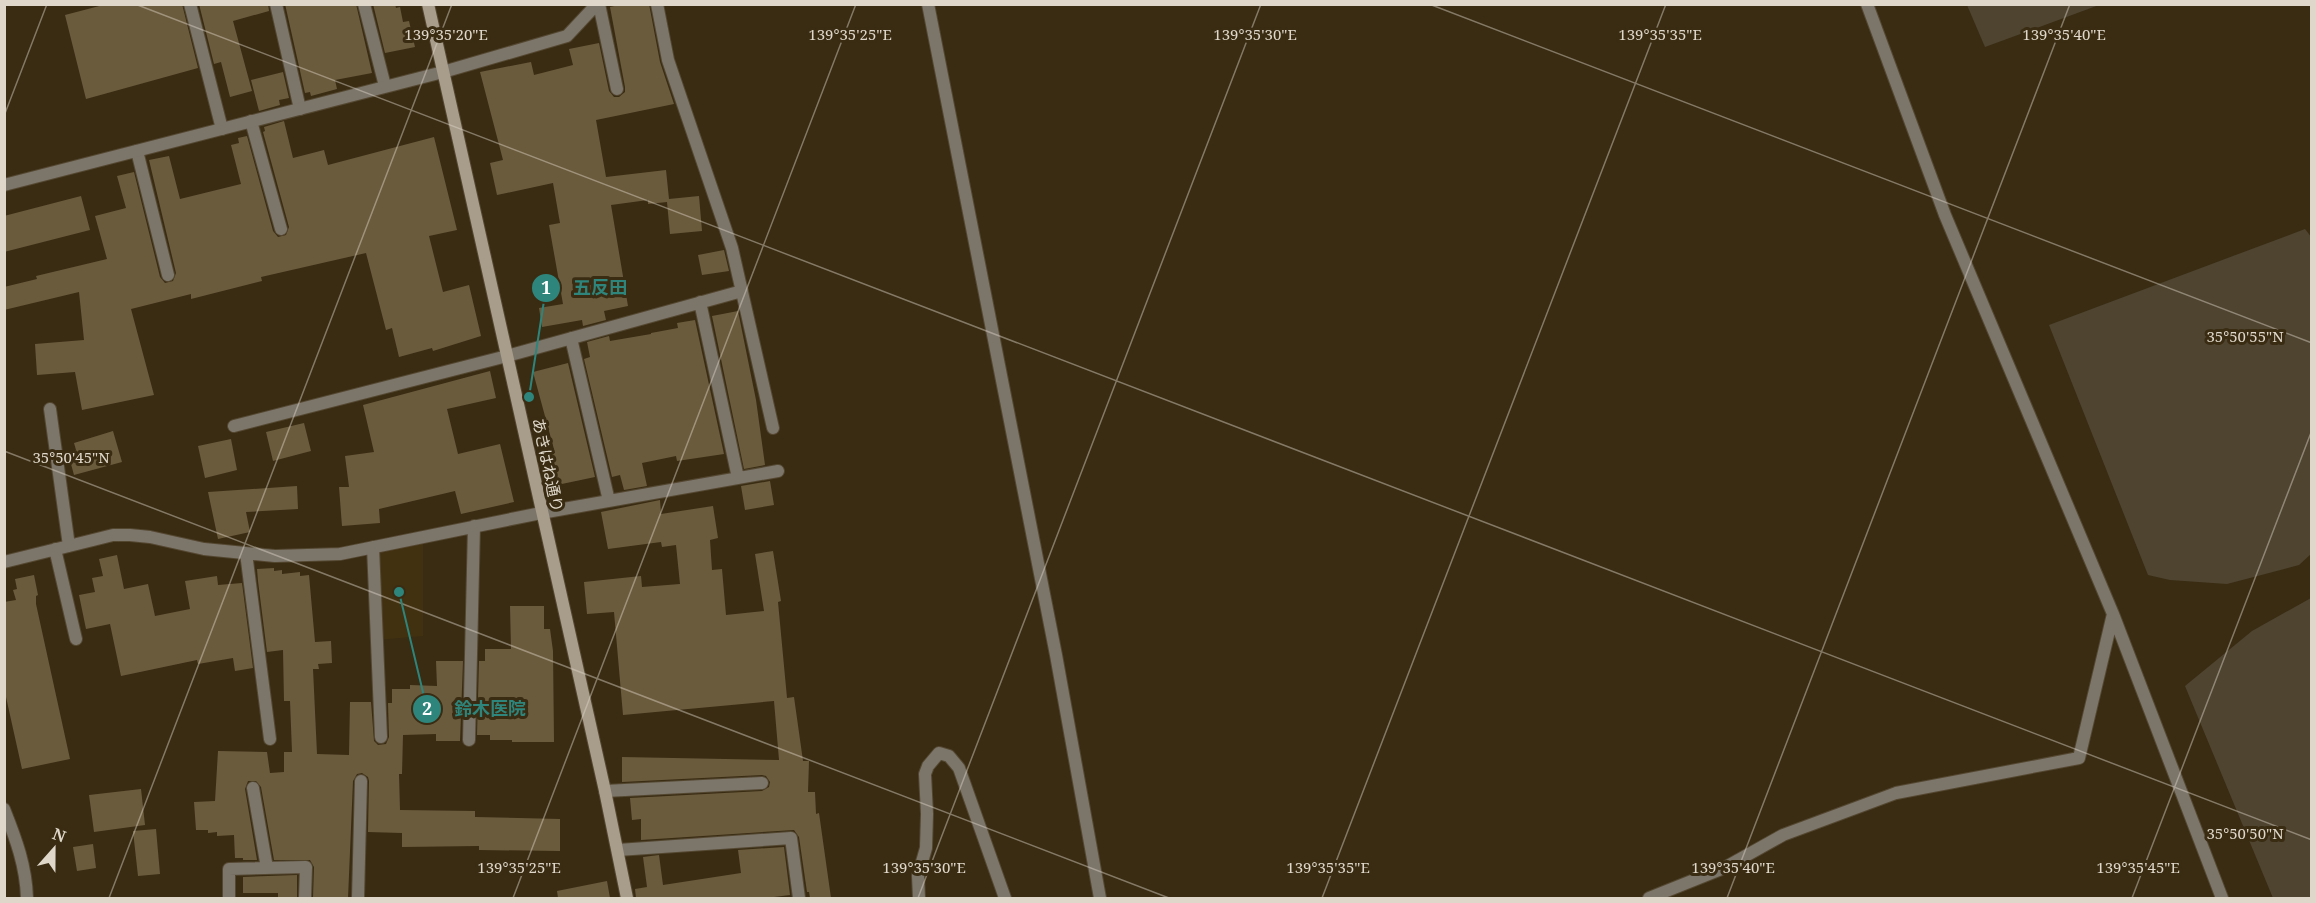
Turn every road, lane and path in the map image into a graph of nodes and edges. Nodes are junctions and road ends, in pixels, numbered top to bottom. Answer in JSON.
{"nodes":[{"id":1,"x":190,"y":4,"type":"edge"},
{"id":2,"x":276,"y":4,"type":"edge"},
{"id":3,"x":364,"y":4,"type":"edge"},
{"id":4,"x":428,"y":4,"type":"edge"},
{"id":5,"x":598,"y":4,"type":"edge"},
{"id":6,"x":657,"y":4,"type":"edge"},
{"id":7,"x":928,"y":4,"type":"edge"},
{"id":8,"x":1867,"y":4,"type":"edge"},
{"id":9,"x":443,"y":72,"type":"junction"},
{"id":10,"x":385,"y":86,"type":"junction"},
{"id":11,"x":617,"y":89,"type":"dead end"},
{"id":12,"x":300,"y":109,"type":"junction"},
{"id":13,"x":251,"y":121,"type":"junction"},
{"id":14,"x":222,"y":129,"type":"junction"},
{"id":15,"x":137,"y":151,"type":"junction"},
{"id":16,"x":4,"y":186,"type":"edge"},
{"id":17,"x":281,"y":229,"type":"dead end"},
{"id":18,"x":168,"y":275,"type":"dead end"},
{"id":19,"x":742,"y":291,"type":"junction"},
{"id":20,"x":700,"y":302,"type":"junction"},
{"id":21,"x":571,"y":338,"type":"junction"},
{"id":22,"x":507,"y":356,"type":"junction"},
{"id":23,"x":50,"y":409,"type":"dead end"},
{"id":24,"x":234,"y":426,"type":"dead end"},
{"id":25,"x":773,"y":428,"type":"dead end"},
{"id":26,"x":778,"y":471,"type":"dead end"},
{"id":27,"x":738,"y":478,"type":"junction"},
{"id":28,"x":609,"y":501,"type":"junction"},
{"id":29,"x":541,"y":513,"type":"junction"},
{"id":30,"x":474,"y":526,"type":"junction"},
{"id":31,"x":69,"y":546,"type":"junction"},
{"id":32,"x":373,"y":547,"type":"junction"},
{"id":33,"x":55,"y":549,"type":"junction"},
{"id":34,"x":246,"y":553,"type":"junction"},
{"id":35,"x":4,"y":562,"type":"edge"},
{"id":36,"x":2113,"y":614,"type":"junction"},
{"id":37,"x":76,"y":639,"type":"dead end"},
{"id":38,"x":381,"y":736,"type":"dead end"},
{"id":39,"x":270,"y":739,"type":"dead end"},
{"id":40,"x":469,"y":740,"type":"dead end"},
{"id":41,"x":361,"y":781,"type":"dead end"},
{"id":42,"x":762,"y":783,"type":"dead end"},
{"id":43,"x":253,"y":788,"type":"dead end"},
{"id":44,"x":605,"y":791,"type":"junction"},
{"id":45,"x":4,"y":809,"type":"edge"},
{"id":46,"x":618,"y":850,"type":"junction"},
{"id":47,"x":267,"y":868,"type":"junction"},
{"id":48,"x":27,"y":898,"type":"edge"},
{"id":49,"x":229,"y":898,"type":"edge"},
{"id":50,"x":305,"y":898,"type":"edge"},
{"id":51,"x":358,"y":898,"type":"edge"},
{"id":52,"x":627,"y":898,"type":"edge"},
{"id":53,"x":799,"y":898,"type":"edge"},
{"id":54,"x":919,"y":898,"type":"edge"},
{"id":55,"x":1005,"y":898,"type":"edge"},
{"id":56,"x":1101,"y":898,"type":"edge"},
{"id":57,"x":1649,"y":898,"type":"edge"},
{"id":58,"x":2222,"y":898,"type":"edge"}],
"edges":[{"from":1,"to":14,"type":"street"},
{"from":2,"to":12,"type":"street"},
{"from":3,"to":10,"type":"street"},
{"from":4,"to":9,"type":"street","name":"あきはね通り"},
{"from":5,"to":9,"type":"street"},
{"from":5,"to":11,"type":"street"},
{"from":6,"to":19,"type":"street"},
{"from":7,"to":56,"type":"street"},
{"from":8,"to":36,"type":"street"},
{"from":9,"to":10,"type":"street"},
{"from":9,"to":22,"type":"street","name":"あきはね通り"},
{"from":10,"to":12,"type":"street"},
{"from":12,"to":13,"type":"street"},
{"from":13,"to":14,"type":"street"},
{"from":13,"to":17,"type":"street"},
{"from":14,"to":15,"type":"street"},
{"from":15,"to":16,"type":"street"},
{"from":15,"to":18,"type":"street"},
{"from":19,"to":20,"type":"street"},
{"from":19,"to":25,"type":"street"},
{"from":20,"to":21,"type":"street"},
{"from":20,"to":27,"type":"street"},
{"from":21,"to":22,"type":"street"},
{"from":21,"to":28,"type":"street"},
{"from":22,"to":24,"type":"street"},
{"from":22,"to":29,"type":"street","name":"あきはね通り"},
{"from":23,"to":31,"type":"street"},
{"from":26,"to":27,"type":"street"},
{"from":27,"to":28,"type":"street"},
{"from":28,"to":29,"type":"street"},
{"from":29,"to":30,"type":"street"},
{"from":29,"to":44,"type":"street","name":"あきはね通り"},
{"from":30,"to":32,"type":"street"},
{"from":30,"to":40,"type":"street"},
{"from":31,"to":33,"type":"street"},
{"from":31,"to":34,"type":"street"},
{"from":32,"to":34,"type":"street"},
{"from":32,"to":38,"type":"street"},
{"from":33,"to":35,"type":"street"},
{"from":33,"to":37,"type":"street"},
{"from":34,"to":39,"type":"street"},
{"from":36,"to":57,"type":"street"},
{"from":36,"to":58,"type":"street"},
{"from":41,"to":51,"type":"street"},
{"from":42,"to":44,"type":"street"},
{"from":43,"to":47,"type":"street"},
{"from":44,"to":46,"type":"street","name":"あきはね通り"},
{"from":45,"to":48,"type":"street"},
{"from":46,"to":52,"type":"street","name":"あきはね通り"},
{"from":46,"to":53,"type":"street"},
{"from":47,"to":49,"type":"street"},
{"from":47,"to":50,"type":"street"},
{"from":54,"to":55,"type":"street"}]}
